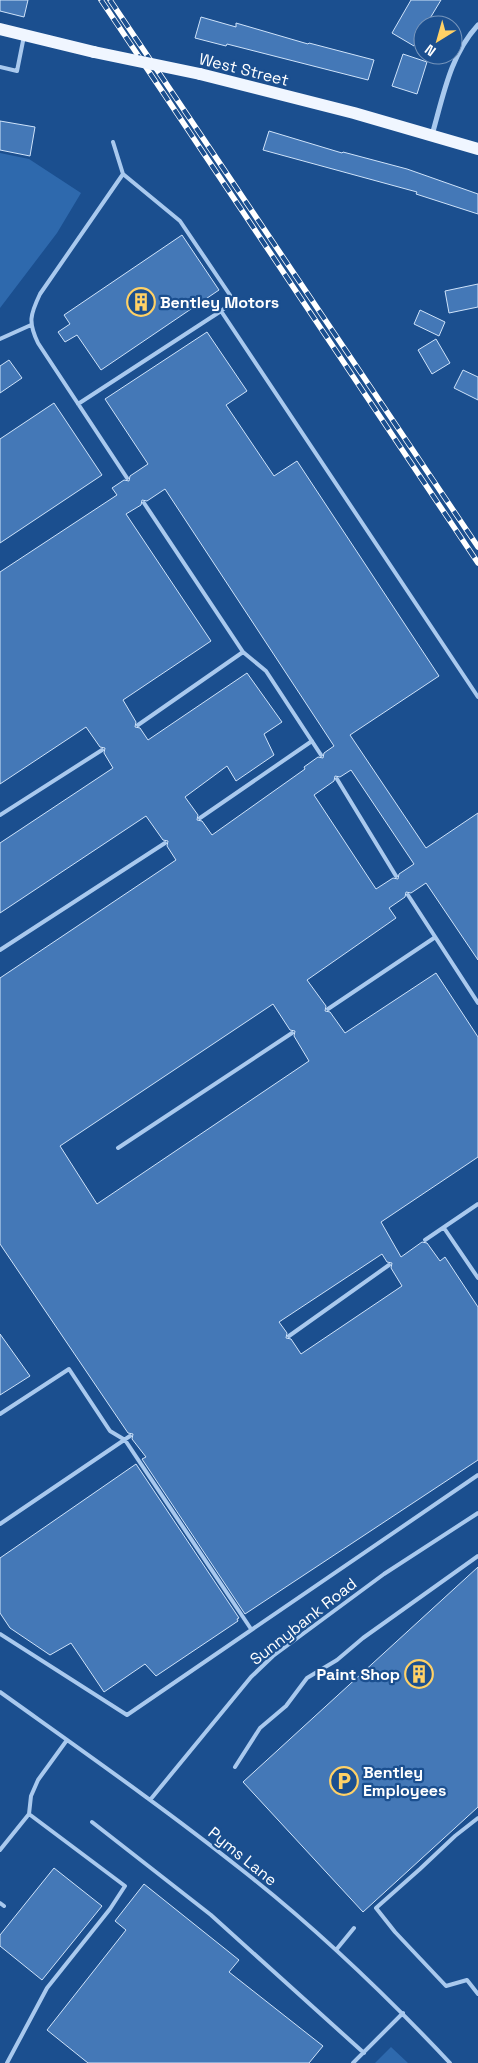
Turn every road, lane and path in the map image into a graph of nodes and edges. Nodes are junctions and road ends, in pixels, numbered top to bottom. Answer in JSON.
{"nodes":[{"id":1,"x":478,"y":24,"type":"edge"},
{"id":2,"x":0,"y":29,"type":"edge"},
{"id":3,"x":25,"y":35,"type":"junction"},
{"id":4,"x":0,"y":67,"type":"edge"},
{"id":5,"x":432,"y":135,"type":"junction"},
{"id":6,"x":113,"y":142,"type":"dead end"},
{"id":7,"x":478,"y":149,"type":"edge"},
{"id":8,"x":123,"y":174,"type":"junction"},
{"id":9,"x":221,"y":311,"type":"junction"},
{"id":10,"x":31,"y":325,"type":"junction"},
{"id":11,"x":0,"y":339,"type":"edge"},
{"id":12,"x":78,"y":404,"type":"junction"},
{"id":13,"x":127,"y":478,"type":"dead end"},
{"id":14,"x":144,"y":503,"type":"dead end"},
{"id":15,"x":243,"y":652,"type":"junction"},
{"id":16,"x":478,"y":697,"type":"edge"},
{"id":17,"x":138,"y":726,"type":"dead end"},
{"id":18,"x":312,"y":741,"type":"junction"},
{"id":19,"x":102,"y":750,"type":"dead end"},
{"id":20,"x":321,"y":755,"type":"dead end"},
{"id":21,"x":337,"y":779,"type":"dead end"},
{"id":22,"x":0,"y":815,"type":"edge"},
{"id":23,"x":200,"y":818,"type":"dead end"},
{"id":24,"x":165,"y":844,"type":"dead end"},
{"id":25,"x":396,"y":876,"type":"dead end"},
{"id":26,"x":408,"y":895,"type":"dead end"},
{"id":27,"x":434,"y":938,"type":"junction"},
{"id":28,"x":0,"y":950,"type":"edge"},
{"id":29,"x":478,"y":1003,"type":"edge"},
{"id":30,"x":328,"y":1009,"type":"dead end"},
{"id":31,"x":292,"y":1033,"type":"dead end"},
{"id":32,"x":118,"y":1148,"type":"dead end"},
{"id":33,"x":478,"y":1204,"type":"edge"},
{"id":34,"x":444,"y":1228,"type":"junction"},
{"id":35,"x":426,"y":1240,"type":"dead end"},
{"id":36,"x":389,"y":1265,"type":"dead end"},
{"id":37,"x":478,"y":1278,"type":"edge"},
{"id":38,"x":288,"y":1336,"type":"dead end"},
{"id":39,"x":0,"y":1414,"type":"edge"},
{"id":40,"x":130,"y":1436,"type":"dead end"},
{"id":41,"x":125,"y":1440,"type":"junction"},
{"id":42,"x":478,"y":1475,"type":"edge"},
{"id":43,"x":478,"y":1513,"type":"edge"},
{"id":44,"x":0,"y":1524,"type":"edge"},
{"id":45,"x":477,"y":1557,"type":"edge"},
{"id":46,"x":251,"y":1629,"type":"junction"},
{"id":47,"x":0,"y":1634,"type":"edge"},
{"id":48,"x":0,"y":1692,"type":"edge"},
{"id":49,"x":66,"y":1740,"type":"junction"},
{"id":50,"x":235,"y":1767,"type":"dead end"},
{"id":51,"x":150,"y":1800,"type":"junction"},
{"id":52,"x":28,"y":1814,"type":"junction"},
{"id":53,"x":478,"y":1818,"type":"edge"},
{"id":54,"x":92,"y":1822,"type":"dead end"},
{"id":55,"x":0,"y":1850,"type":"edge"},
{"id":56,"x":354,"y":1928,"type":"dead end"},
{"id":57,"x":336,"y":1950,"type":"junction"},
{"id":58,"x":478,"y":1994,"type":"edge"},
{"id":59,"x":403,"y":2013,"type":"junction"},
{"id":60,"x":364,"y":2053,"type":"junction"},
{"id":61,"x":6,"y":2063,"type":"edge"},
{"id":62,"x":353,"y":2063,"type":"edge"},
{"id":63,"x":450,"y":2063,"type":"edge"}],
"edges":[{"from":1,"to":5,"type":"street"},
{"from":2,"to":3,"type":"main road","name":"West Street"},
{"from":3,"to":4,"type":"lane"},
{"from":3,"to":5,"type":"main road","name":"West Street","bridge":true},
{"from":5,"to":7,"type":"main road","name":"West Street"},
{"from":6,"to":8,"type":"lane"},
{"from":8,"to":9,"type":"lane"},
{"from":8,"to":10,"type":"lane"},
{"from":9,"to":12,"type":"lane"},
{"from":9,"to":16,"type":"lane"},
{"from":10,"to":11,"type":"lane"},
{"from":10,"to":12,"type":"lane"},
{"from":12,"to":13,"type":"lane"},
{"from":14,"to":15,"type":"lane"},
{"from":15,"to":17,"type":"lane"},
{"from":15,"to":18,"type":"lane"},
{"from":18,"to":20,"type":"lane"},
{"from":18,"to":23,"type":"lane"},
{"from":19,"to":22,"type":"lane"},
{"from":21,"to":25,"type":"lane"},
{"from":24,"to":28,"type":"lane"},
{"from":26,"to":27,"type":"lane"},
{"from":27,"to":29,"type":"lane"},
{"from":27,"to":30,"type":"lane"},
{"from":31,"to":32,"type":"lane"},
{"from":33,"to":34,"type":"lane"},
{"from":34,"to":35,"type":"lane"},
{"from":34,"to":37,"type":"lane"},
{"from":36,"to":38,"type":"lane"},
{"from":39,"to":41,"type":"lane"},
{"from":40,"to":41,"type":"lane"},
{"from":41,"to":44,"type":"lane"},
{"from":41,"to":46,"type":"lane"},
{"from":42,"to":46,"type":"lane"},
{"from":43,"to":51,"type":"lane","name":"Sunnybank Road"},
{"from":45,"to":50,"type":"lane"},
{"from":46,"to":47,"type":"lane"},
{"from":48,"to":49,"type":"lane","name":"Pyms Lane"},
{"from":49,"to":51,"type":"lane","name":"Pyms Lane"},
{"from":49,"to":52,"type":"lane"},
{"from":51,"to":57,"type":"lane","name":"Pyms Lane"},
{"from":52,"to":55,"type":"lane"},
{"from":52,"to":61,"type":"lane"},
{"from":53,"to":58,"type":"lane"},
{"from":54,"to":60,"type":"lane"},
{"from":56,"to":57,"type":"lane"},
{"from":57,"to":59,"type":"lane","name":"Pyms Lane"},
{"from":59,"to":60,"type":"lane"},
{"from":59,"to":63,"type":"lane","name":"Pyms Lane"},
{"from":60,"to":62,"type":"lane"}]}
